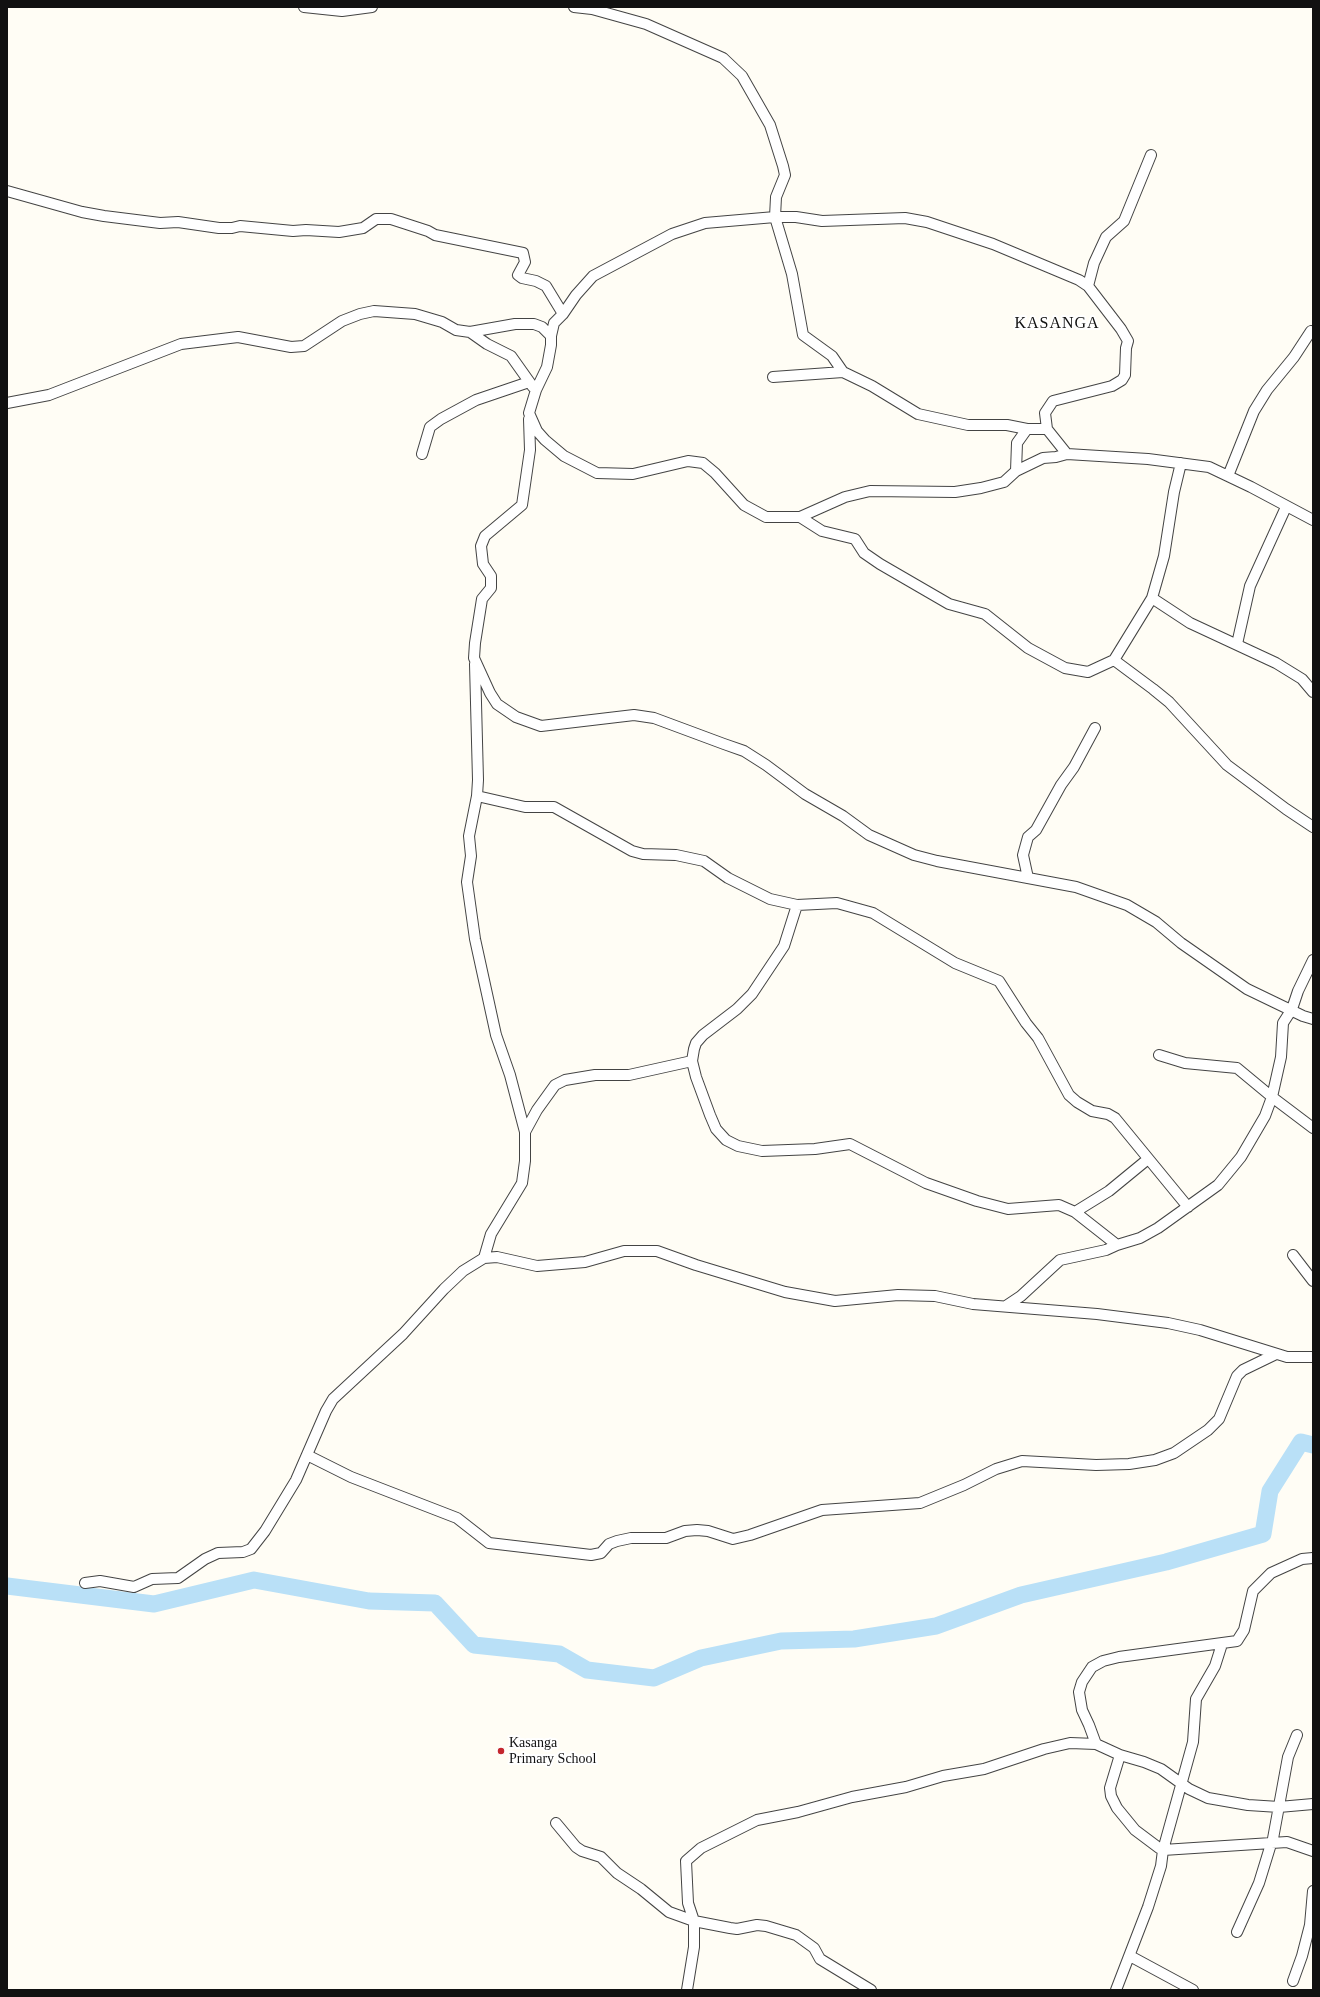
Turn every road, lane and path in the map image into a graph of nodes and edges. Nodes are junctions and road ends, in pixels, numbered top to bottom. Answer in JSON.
{"nodes":[{"id":1,"x":304,"y":7,"type":"edge"},
{"id":2,"x":372,"y":7,"type":"edge"},
{"id":3,"x":574,"y":7,"type":"edge"},
{"id":4,"x":1151,"y":155,"type":"dead end"},
{"id":5,"x":7,"y":191,"type":"edge"},
{"id":6,"x":776,"y":217,"type":"junction"},
{"id":7,"x":1088,"y":286,"type":"junction"},
{"id":8,"x":563,"y":314,"type":"junction"},
{"id":9,"x":1311,"y":331,"type":"dead end"},
{"id":10,"x":470,"y":332,"type":"junction"},
{"id":11,"x":551,"y":336,"type":"junction"},
{"id":12,"x":843,"y":372,"type":"junction"},
{"id":13,"x":773,"y":377,"type":"dead end"},
{"id":14,"x":533,"y":386,"type":"junction"},
{"id":15,"x":7,"y":403,"type":"edge"},
{"id":16,"x":529,"y":413,"type":"junction"},
{"id":17,"x":1027,"y":429,"type":"junction"},
{"id":18,"x":1047,"y":429,"type":"junction"},
{"id":19,"x":422,"y":454,"type":"dead end"},
{"id":20,"x":1067,"y":454,"type":"junction"},
{"id":21,"x":1180,"y":463,"type":"junction"},
{"id":22,"x":1016,"y":471,"type":"junction"},
{"id":23,"x":1228,"y":476,"type":"junction"},
{"id":24,"x":1286,"y":507,"type":"junction"},
{"id":25,"x":800,"y":517,"type":"junction"},
{"id":26,"x":1313,"y":520,"type":"edge"},
{"id":27,"x":1152,"y":598,"type":"junction"},
{"id":28,"x":1237,"y":644,"type":"junction"},
{"id":29,"x":474,"y":658,"type":"junction"},
{"id":30,"x":1114,"y":660,"type":"junction"},
{"id":31,"x":1313,"y":677,"type":"edge"},
{"id":32,"x":1302,"y":680,"type":"junction"},
{"id":33,"x":1313,"y":692,"type":"edge"},
{"id":34,"x":1095,"y":728,"type":"dead end"},
{"id":35,"x":477,"y":796,"type":"junction"},
{"id":36,"x":1313,"y":827,"type":"edge"},
{"id":37,"x":1028,"y":878,"type":"junction"},
{"id":38,"x":797,"y":905,"type":"junction"},
{"id":39,"x":1313,"y":960,"type":"edge"},
{"id":40,"x":1292,"y":1009,"type":"junction"},
{"id":41,"x":1313,"y":1019,"type":"edge"},
{"id":42,"x":1159,"y":1055,"type":"dead end"},
{"id":43,"x":692,"y":1062,"type":"junction"},
{"id":44,"x":1272,"y":1097,"type":"junction"},
{"id":45,"x":1313,"y":1128,"type":"edge"},
{"id":46,"x":525,"y":1132,"type":"junction"},
{"id":47,"x":1148,"y":1159,"type":"junction"},
{"id":48,"x":1188,"y":1207,"type":"junction"},
{"id":49,"x":1075,"y":1212,"type":"junction"},
{"id":50,"x":1117,"y":1244,"type":"junction"},
{"id":51,"x":1293,"y":1255,"type":"dead end"},
{"id":52,"x":484,"y":1258,"type":"junction"},
{"id":53,"x":1313,"y":1281,"type":"edge"},
{"id":54,"x":1006,"y":1306,"type":"junction"},
{"id":55,"x":1276,"y":1354,"type":"junction"},
{"id":56,"x":1313,"y":1357,"type":"edge"},
{"id":57,"x":307,"y":1455,"type":"junction"},
{"id":58,"x":1313,"y":1558,"type":"edge"},
{"id":59,"x":85,"y":1583,"type":"dead end"},
{"id":60,"x":1222,"y":1644,"type":"junction"},
{"id":61,"x":1297,"y":1735,"type":"dead end"},
{"id":62,"x":1096,"y":1744,"type":"junction"},
{"id":63,"x":1120,"y":1755,"type":"junction"},
{"id":64,"x":1181,"y":1783,"type":"junction"},
{"id":65,"x":1313,"y":1804,"type":"edge"},
{"id":66,"x":1279,"y":1807,"type":"junction"},
{"id":67,"x":556,"y":1823,"type":"dead end"},
{"id":68,"x":1272,"y":1844,"type":"junction"},
{"id":69,"x":1163,"y":1850,"type":"junction"},
{"id":70,"x":1313,"y":1851,"type":"edge"},
{"id":71,"x":1313,"y":1891,"type":"edge"},
{"id":72,"x":694,"y":1921,"type":"junction"},
{"id":73,"x":1237,"y":1932,"type":"dead end"},
{"id":74,"x":1130,"y":1956,"type":"junction"},
{"id":75,"x":1293,"y":1981,"type":"dead end"},
{"id":76,"x":687,"y":1990,"type":"edge"},
{"id":77,"x":871,"y":1990,"type":"edge"},
{"id":78,"x":1116,"y":1990,"type":"edge"},
{"id":79,"x":1193,"y":1990,"type":"edge"}],
"edges":[{"from":1,"to":2,"type":"street"},
{"from":3,"to":6,"type":"street"},
{"from":4,"to":7,"type":"street"},
{"from":5,"to":8,"type":"street"},
{"from":6,"to":7,"type":"street"},
{"from":6,"to":8,"type":"street"},
{"from":6,"to":12,"type":"street"},
{"from":7,"to":18,"type":"street"},
{"from":8,"to":11,"type":"street"},
{"from":9,"to":23,"type":"street"},
{"from":10,"to":11,"type":"street"},
{"from":10,"to":14,"type":"street"},
{"from":10,"to":15,"type":"street"},
{"from":11,"to":14,"type":"street"},
{"from":12,"to":13,"type":"street"},
{"from":12,"to":17,"type":"street"},
{"from":14,"to":16,"type":"street"},
{"from":14,"to":19,"type":"street"},
{"from":16,"to":25,"type":"street"},
{"from":16,"to":29,"type":"street"},
{"from":17,"to":18,"type":"street"},
{"from":17,"to":22,"type":"street"},
{"from":18,"to":20,"type":"street"},
{"from":20,"to":21,"type":"street"},
{"from":20,"to":22,"type":"street"},
{"from":21,"to":23,"type":"street"},
{"from":21,"to":27,"type":"street"},
{"from":22,"to":25,"type":"street"},
{"from":23,"to":24,"type":"street"},
{"from":24,"to":26,"type":"street"},
{"from":24,"to":28,"type":"street"},
{"from":25,"to":30,"type":"street"},
{"from":27,"to":28,"type":"street"},
{"from":27,"to":30,"type":"street"},
{"from":28,"to":32,"type":"street"},
{"from":29,"to":35,"type":"street"},
{"from":29,"to":37,"type":"street"},
{"from":30,"to":36,"type":"street"},
{"from":31,"to":32,"type":"street"},
{"from":32,"to":33,"type":"street"},
{"from":34,"to":37,"type":"street"},
{"from":35,"to":38,"type":"street"},
{"from":35,"to":46,"type":"street"},
{"from":37,"to":40,"type":"street"},
{"from":38,"to":43,"type":"street"},
{"from":38,"to":47,"type":"street"},
{"from":39,"to":40,"type":"street"},
{"from":40,"to":41,"type":"street"},
{"from":40,"to":44,"type":"street"},
{"from":42,"to":44,"type":"street"},
{"from":43,"to":46,"type":"street"},
{"from":43,"to":49,"type":"street"},
{"from":44,"to":45,"type":"street"},
{"from":44,"to":48,"type":"street"},
{"from":46,"to":52,"type":"street"},
{"from":47,"to":48,"type":"street"},
{"from":47,"to":49,"type":"street"},
{"from":48,"to":50,"type":"street"},
{"from":49,"to":50,"type":"street"},
{"from":50,"to":54,"type":"street"},
{"from":51,"to":53,"type":"street"},
{"from":52,"to":54,"type":"street"},
{"from":52,"to":57,"type":"street"},
{"from":54,"to":55,"type":"street"},
{"from":55,"to":56,"type":"street"},
{"from":55,"to":57,"type":"street"},
{"from":57,"to":59,"type":"street"},
{"from":58,"to":60,"type":"street"},
{"from":60,"to":62,"type":"street"},
{"from":60,"to":64,"type":"street"},
{"from":61,"to":66,"type":"street"},
{"from":62,"to":63,"type":"street"},
{"from":62,"to":72,"type":"street"},
{"from":63,"to":64,"type":"street"},
{"from":63,"to":69,"type":"street"},
{"from":64,"to":66,"type":"street"},
{"from":64,"to":69,"type":"street"},
{"from":65,"to":66,"type":"street"},
{"from":66,"to":68,"type":"street"},
{"from":67,"to":72,"type":"street"},
{"from":68,"to":69,"type":"street"},
{"from":68,"to":70,"type":"street"},
{"from":68,"to":73,"type":"street"},
{"from":69,"to":74,"type":"street"},
{"from":71,"to":75,"type":"street"},
{"from":72,"to":76,"type":"street"},
{"from":72,"to":77,"type":"street"},
{"from":74,"to":78,"type":"street"},
{"from":74,"to":79,"type":"street"}]}
